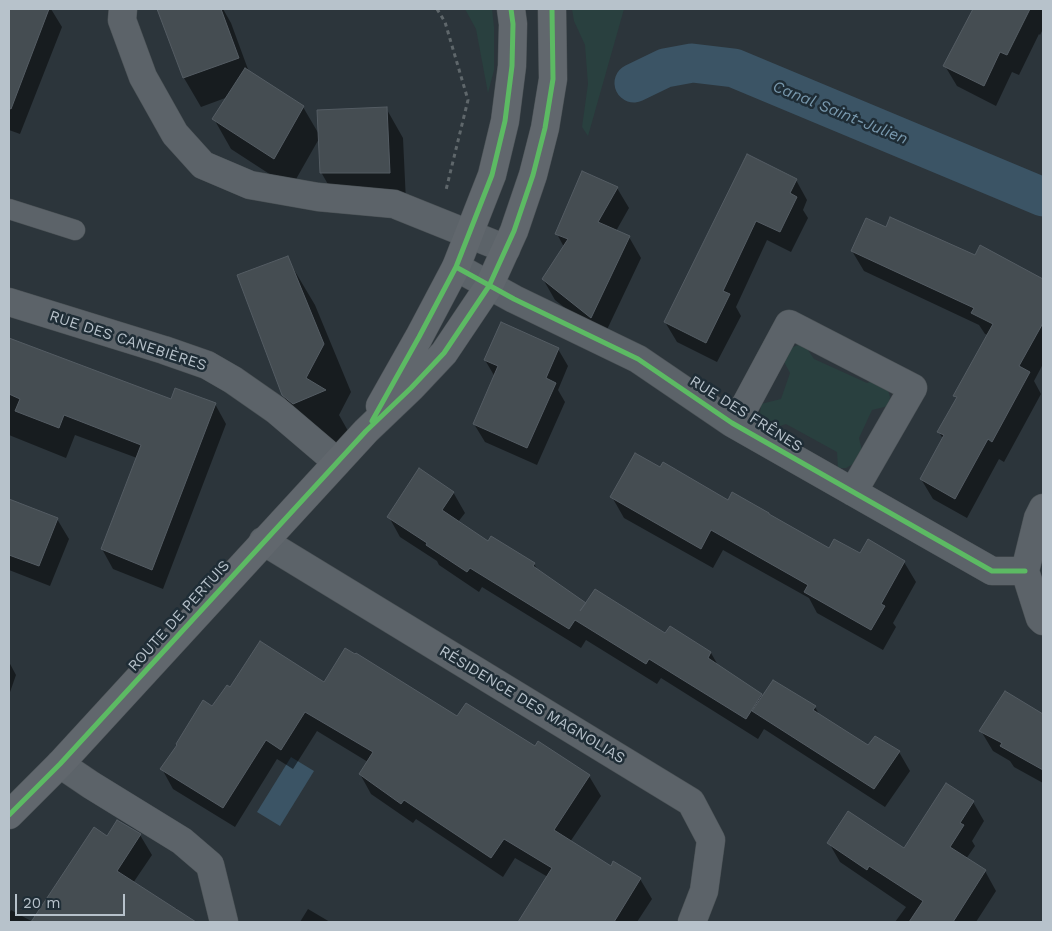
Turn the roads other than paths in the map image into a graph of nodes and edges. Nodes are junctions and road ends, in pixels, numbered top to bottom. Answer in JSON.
{"nodes":[{"id":1,"x":123,"y":9,"type":"edge"},
{"id":2,"x":511,"y":9,"type":"edge"},
{"id":3,"x":552,"y":9,"type":"edge"},
{"id":4,"x":9,"y":209,"type":"edge"},
{"id":5,"x":75,"y":230,"type":"dead end"},
{"id":6,"x":470,"y":234,"type":"junction"},
{"id":7,"x":506,"y":248,"type":"junction"},
{"id":8,"x":456,"y":267,"type":"junction"},
{"id":9,"x":489,"y":286,"type":"junction"},
{"id":10,"x":9,"y":302,"type":"edge"},
{"id":11,"x":732,"y":423,"type":"junction"},
{"id":12,"x":366,"y":431,"type":"junction"},
{"id":13,"x":337,"y":462,"type":"junction"},
{"id":14,"x":853,"y":492,"type":"junction"},
{"id":15,"x":1043,"y":508,"type":"edge"},
{"id":16,"x":263,"y":542,"type":"junction"},
{"id":17,"x":1025,"y":571,"type":"junction"},
{"id":18,"x":1043,"y":621,"type":"edge"},
{"id":19,"x":60,"y":764,"type":"junction"},
{"id":20,"x":9,"y":815,"type":"edge"},
{"id":21,"x":224,"y":922,"type":"edge"},
{"id":22,"x":692,"y":922,"type":"edge"}],
"edges":[{"from":1,"to":6,"type":"street"},
{"from":2,"to":6,"type":"main road","name":"ROUTE DE PERTUIS"},
{"from":3,"to":7,"type":"main road","name":"ROUTE DE PERTUIS"},
{"from":4,"to":5,"type":"lane"},
{"from":6,"to":7,"type":"street"},
{"from":6,"to":8,"type":"main road","name":"ROUTE DE PERTUIS"},
{"from":7,"to":9,"type":"main road","name":"ROUTE DE PERTUIS"},
{"from":8,"to":9,"type":"street","name":"RUE DES FRÊNES"},
{"from":8,"to":12,"type":"main road","name":"ROUTE DE PERTUIS"},
{"from":9,"to":11,"type":"street","name":"RUE DES FRÊNES"},
{"from":9,"to":12,"type":"main road","name":"ROUTE DE PERTUIS"},
{"from":10,"to":13,"type":"street","name":"RUE DES CANEBIÈRES"},
{"from":11,"to":14,"type":"street","name":"RUE DES FRÊNES"},
{"from":11,"to":14,"type":"street"},
{"from":12,"to":13,"type":"main road","name":"ROUTE DE PERTUIS"},
{"from":13,"to":16,"type":"main road","name":"ROUTE DE PERTUIS"},
{"from":14,"to":17,"type":"street","name":"RUE DES FRÊNES"},
{"from":15,"to":17,"type":"street"},
{"from":16,"to":19,"type":"main road","name":"ROUTE DE PERTUIS"},
{"from":16,"to":22,"type":"street","name":"RÉSIDENCE DES MAGNOLIAS"},
{"from":17,"to":18,"type":"street"},
{"from":19,"to":20,"type":"main road","name":"ROUTE DE PERTUIS"},
{"from":19,"to":21,"type":"street"}]}
